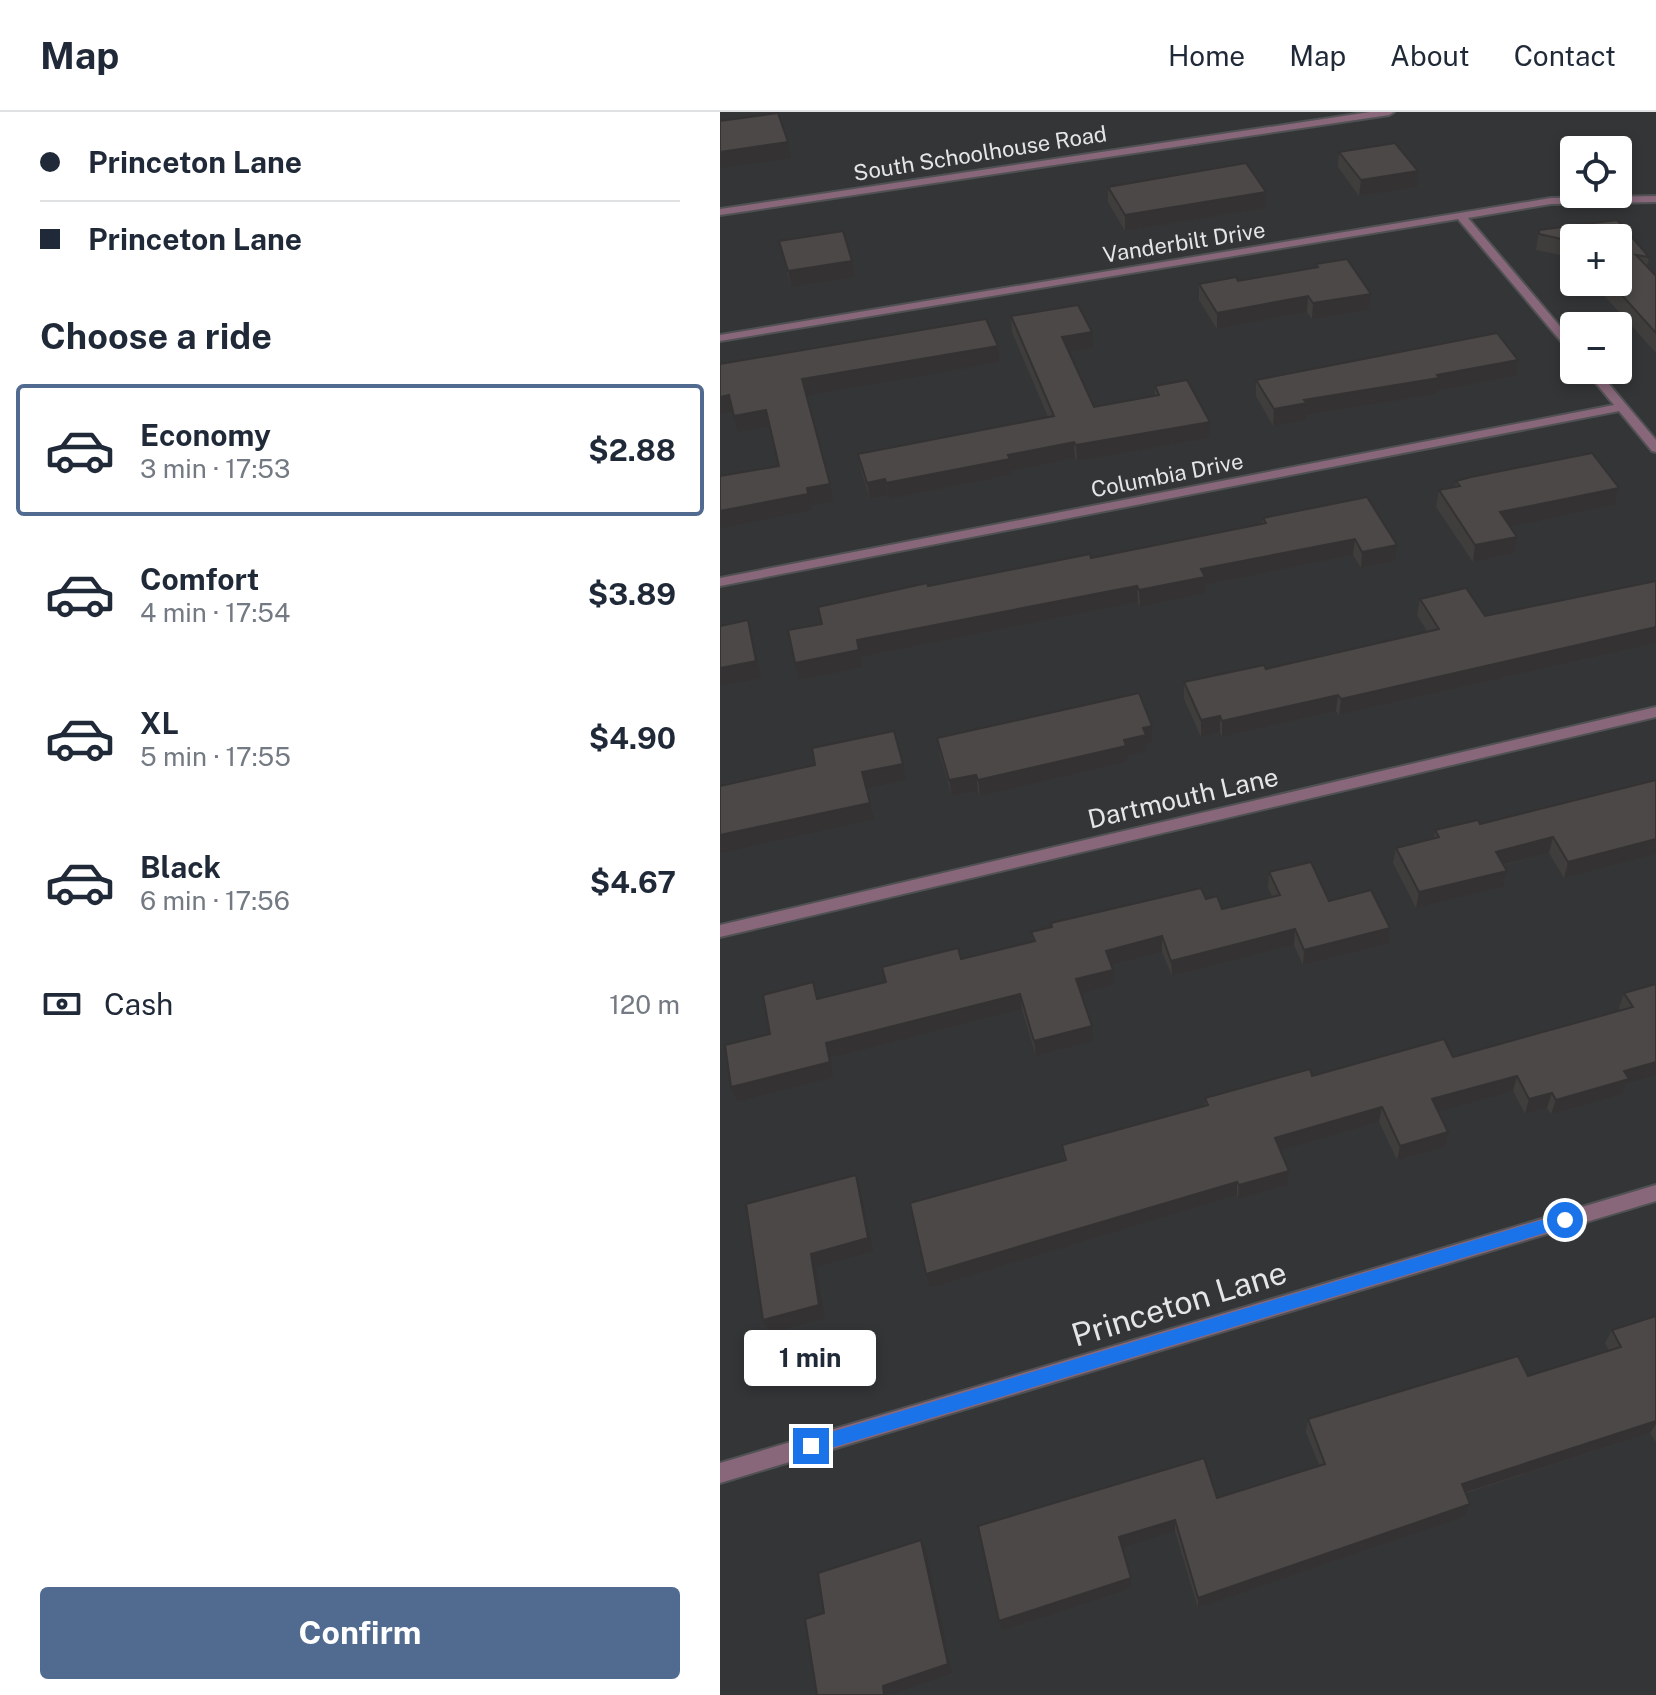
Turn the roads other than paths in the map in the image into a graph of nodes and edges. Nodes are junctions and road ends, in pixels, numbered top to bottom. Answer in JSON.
{"nodes":[{"id":1,"x":1389,"y":112,"type":"edge"},
{"id":2,"x":1656,"y":199,"type":"edge"},
{"id":3,"x":720,"y":212,"type":"edge"},
{"id":4,"x":1461,"y":216,"type":"junction"},
{"id":5,"x":1560,"y":333,"type":"edge"},
{"id":6,"x":720,"y":338,"type":"edge"},
{"id":7,"x":1603,"y":384,"type":"edge"},
{"id":8,"x":1622,"y":407,"type":"junction"},
{"id":9,"x":1656,"y":448,"type":"edge"},
{"id":10,"x":720,"y":582,"type":"edge"},
{"id":11,"x":1656,"y":712,"type":"edge"},
{"id":12,"x":720,"y":931,"type":"edge"},
{"id":13,"x":1656,"y":1193,"type":"edge"},
{"id":14,"x":720,"y":1473,"type":"edge"}],
"edges":[{"from":1,"to":3,"type":"street","name":"South Schoolhouse Road"},
{"from":2,"to":4,"type":"street","name":"Vanderbilt Drive"},
{"from":4,"to":5,"type":"street"},
{"from":4,"to":6,"type":"street","name":"Vanderbilt Drive"},
{"from":7,"to":8,"type":"street"},
{"from":8,"to":9,"type":"street"},
{"from":8,"to":10,"type":"street","name":"Columbia Drive"},
{"from":11,"to":12,"type":"street","name":"Dartmouth Lane"},
{"from":13,"to":14,"type":"street","name":"Princeton Lane"}]}
